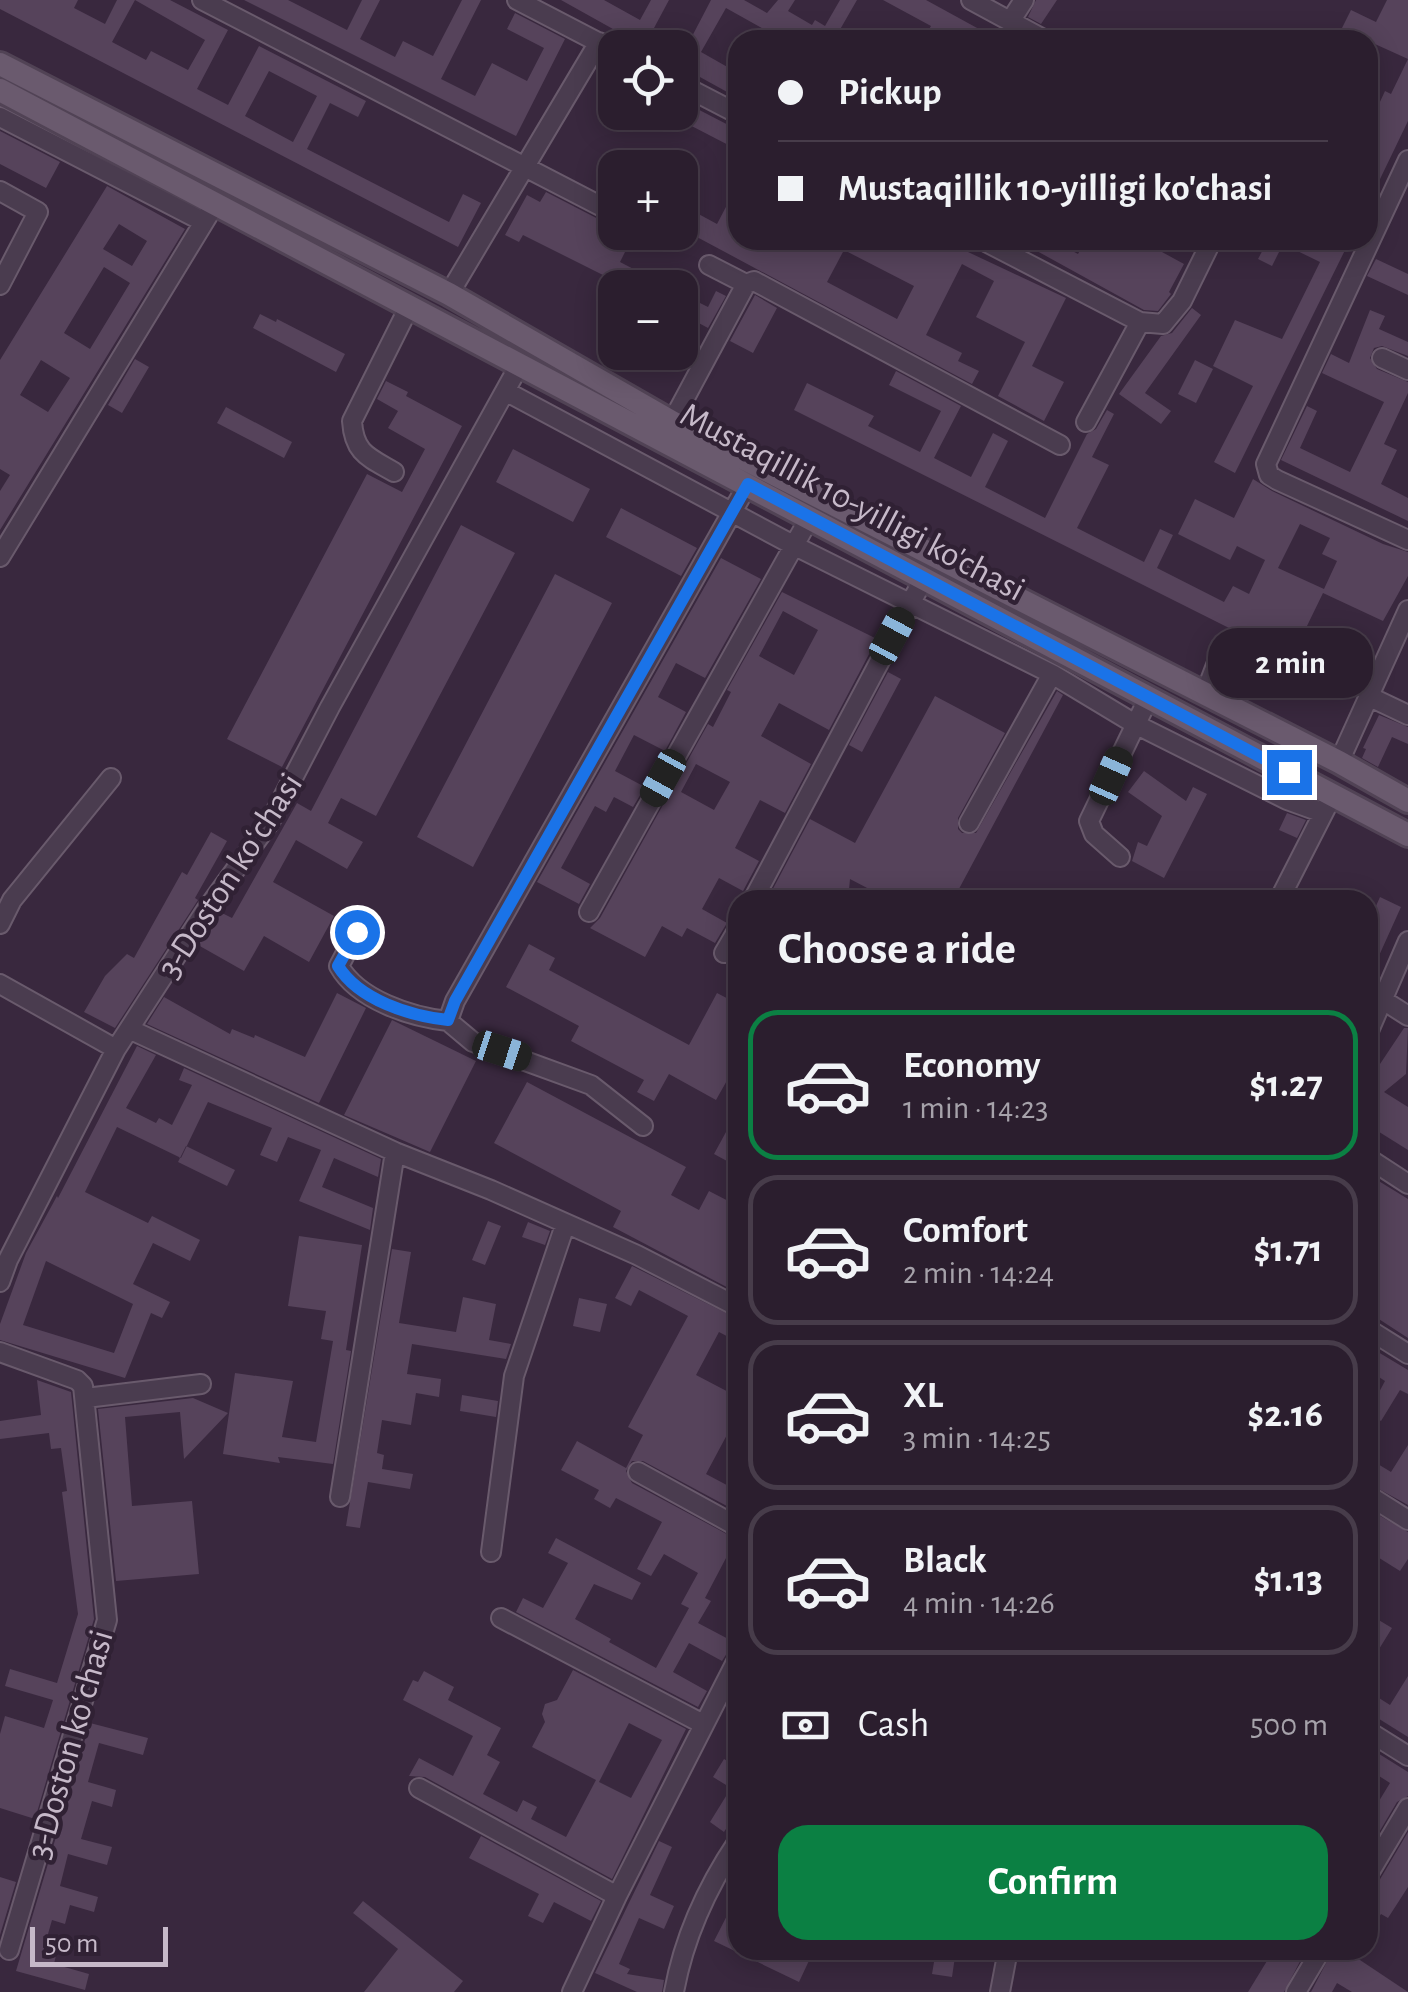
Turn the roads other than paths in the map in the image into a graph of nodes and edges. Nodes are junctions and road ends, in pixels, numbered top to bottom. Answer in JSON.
{"nodes":[{"id":1,"x":202,"y":0,"type":"edge"},
{"id":2,"x":517,"y":0,"type":"edge"},
{"id":3,"x":971,"y":0,"type":"edge"},
{"id":4,"x":1024,"y":0,"type":"edge"},
{"id":5,"x":1011,"y":20,"type":"junction"},
{"id":6,"x":1028,"y":30,"type":"edge"},
{"id":7,"x":598,"y":41,"type":"edge"},
{"id":8,"x":598,"y":59,"type":"edge"},
{"id":9,"x":0,"y":64,"type":"edge"},
{"id":10,"x":0,"y":90,"type":"edge"},
{"id":11,"x":698,"y":93,"type":"edge"},
{"id":12,"x":728,"y":109,"type":"edge"},
{"id":13,"x":0,"y":117,"type":"edge"},
{"id":14,"x":1408,"y":160,"type":"edge"},
{"id":15,"x":523,"y":166,"type":"junction"},
{"id":16,"x":0,"y":191,"type":"edge"},
{"id":17,"x":598,"y":205,"type":"edge"},
{"id":18,"x":210,"y":213,"type":"junction"},
{"id":19,"x":1378,"y":224,"type":"edge"},
{"id":20,"x":1001,"y":250,"type":"edge"},
{"id":21,"x":1207,"y":250,"type":"edge"},
{"id":22,"x":1366,"y":250,"type":"edge"},
{"id":23,"x":709,"y":265,"type":"dead end"},
{"id":24,"x":746,"y":284,"type":"junction"},
{"id":25,"x":0,"y":285,"type":"edge"},
{"id":26,"x":449,"y":294,"type":"junction"},
{"id":27,"x":409,"y":307,"type":"junction"},
{"id":28,"x":1140,"y":322,"type":"junction"},
{"id":29,"x":1382,"y":358,"type":"dead end"},
{"id":30,"x":520,"y":364,"type":"junction"},
{"id":31,"x":1408,"y":370,"type":"edge"},
{"id":32,"x":505,"y":392,"type":"junction"},
{"id":33,"x":672,"y":422,"type":"junction"},
{"id":34,"x":1086,"y":422,"type":"dead end"},
{"id":35,"x":1060,"y":445,"type":"dead end"},
{"id":36,"x":394,"y":472,"type":"dead end"},
{"id":37,"x":748,"y":484,"type":"junction"},
{"id":38,"x":731,"y":510,"type":"junction"},
{"id":39,"x":810,"y":518,"type":"junction"},
{"id":40,"x":1408,"y":540,"type":"edge"},
{"id":41,"x":794,"y":544,"type":"junction"},
{"id":42,"x":0,"y":556,"type":"edge"},
{"id":43,"x":924,"y":578,"type":"junction"},
{"id":44,"x":910,"y":604,"type":"junction"},
{"id":45,"x":1408,"y":610,"type":"edge"},
{"id":46,"x":1223,"y":646,"type":"dead end"},
{"id":47,"x":1052,"y":674,"type":"junction"},
{"id":48,"x":1205,"y":694,"type":"junction"},
{"id":49,"x":1368,"y":696,"type":"junction"},
{"id":50,"x":1149,"y":698,"type":"junction"},
{"id":51,"x":1408,"y":714,"type":"edge"},
{"id":52,"x":1136,"y":724,"type":"junction"},
{"id":53,"x":1339,"y":762,"type":"junction"},
{"id":54,"x":112,"y":778,"type":"dead end"},
{"id":55,"x":1408,"y":801,"type":"edge"},
{"id":56,"x":1328,"y":804,"type":"junction"},
{"id":57,"x":968,"y":823,"type":"dead end"},
{"id":58,"x":1408,"y":835,"type":"edge"},
{"id":59,"x":1120,"y":857,"type":"dead end"},
{"id":60,"x":758,"y":890,"type":"edge"},
{"id":61,"x":1285,"y":890,"type":"edge"},
{"id":62,"x":6,"y":897,"type":"edge"},
{"id":63,"x":589,"y":912,"type":"dead end"},
{"id":64,"x":0,"y":924,"type":"edge"},
{"id":65,"x":357,"y":932,"type":"dead end"},
{"id":66,"x":1408,"y":941,"type":"edge"},
{"id":67,"x":728,"y":947,"type":"edge"},
{"id":68,"x":724,"y":954,"type":"dead end"},
{"id":69,"x":0,"y":984,"type":"edge"},
{"id":70,"x":1383,"y":1000,"type":"junction"},
{"id":71,"x":1378,"y":1011,"type":"edge"},
{"id":72,"x":1408,"y":1016,"type":"edge"},
{"id":73,"x":448,"y":1020,"type":"junction"},
{"id":74,"x":129,"y":1029,"type":"junction"},
{"id":75,"x":116,"y":1049,"type":"junction"},
{"id":76,"x":643,"y":1126,"type":"dead end"},
{"id":77,"x":395,"y":1152,"type":"junction"},
{"id":78,"x":1378,"y":1164,"type":"edge"},
{"id":79,"x":1408,"y":1184,"type":"edge"},
{"id":80,"x":566,"y":1224,"type":"junction"},
{"id":81,"x":0,"y":1282,"type":"edge"},
{"id":82,"x":728,"y":1301,"type":"edge"},
{"id":83,"x":1378,"y":1334,"type":"edge"},
{"id":84,"x":0,"y":1352,"type":"edge"},
{"id":85,"x":1408,"y":1354,"type":"edge"},
{"id":86,"x":201,"y":1384,"type":"dead end"},
{"id":87,"x":86,"y":1398,"type":"junction"},
{"id":88,"x":638,"y":1472,"type":"dead end"},
{"id":89,"x":340,"y":1497,"type":"dead end"},
{"id":90,"x":1378,"y":1500,"type":"edge"},
{"id":91,"x":1408,"y":1520,"type":"edge"},
{"id":92,"x":728,"y":1521,"type":"edge"},
{"id":93,"x":491,"y":1552,"type":"dead end"},
{"id":94,"x":501,"y":1618,"type":"dead end"},
{"id":95,"x":728,"y":1676,"type":"edge"},
{"id":96,"x":702,"y":1724,"type":"junction"},
{"id":97,"x":1378,"y":1737,"type":"edge"},
{"id":98,"x":1408,"y":1756,"type":"edge"},
{"id":99,"x":419,"y":1788,"type":"dead end"},
{"id":100,"x":1408,"y":1808,"type":"edge"},
{"id":101,"x":728,"y":1858,"type":"edge"},
{"id":102,"x":1378,"y":1858,"type":"edge"},
{"id":103,"x":616,"y":1896,"type":"junction"},
{"id":104,"x":9,"y":1950,"type":"dead end"},
{"id":105,"x":1006,"y":1960,"type":"edge"},
{"id":106,"x":1316,"y":1960,"type":"edge"},
{"id":107,"x":572,"y":1992,"type":"edge"},
{"id":108,"x":674,"y":1992,"type":"edge"},
{"id":109,"x":1000,"y":1992,"type":"edge"},
{"id":110,"x":1296,"y":1992,"type":"edge"}],
"edges":[{"from":1,"to":15,"type":"street"},
{"from":2,"to":7,"type":"street"},
{"from":3,"to":5,"type":"street"},
{"from":4,"to":5,"type":"street"},
{"from":5,"to":6,"type":"street"},
{"from":8,"to":15,"type":"street"},
{"from":9,"to":26,"type":"main road","name":"Mustaqillik 10-yilligi ko'chasi"},
{"from":10,"to":18,"type":"main road","name":"Mustaqillik 10-yilligi ko'chasi"},
{"from":11,"to":12,"type":"street"},
{"from":13,"to":18,"type":"street"},
{"from":14,"to":19,"type":"street"},
{"from":15,"to":17,"type":"street"},
{"from":15,"to":26,"type":"street"},
{"from":16,"to":25,"type":"street"},
{"from":18,"to":27,"type":"main road","name":"Mustaqillik 10-yilligi ko'chasi"},
{"from":18,"to":42,"type":"street"},
{"from":20,"to":28,"type":"street"},
{"from":21,"to":28,"type":"street"},
{"from":22,"to":40,"type":"street"},
{"from":23,"to":24,"type":"street"},
{"from":24,"to":33,"type":"street"},
{"from":24,"to":35,"type":"street"},
{"from":26,"to":33,"type":"main road","name":"Mustaqillik 10-yilligi ko'chasi"},
{"from":27,"to":30,"type":"main road","name":"Mustaqillik 10-yilligi ko'chasi"},
{"from":27,"to":36,"type":"street"},
{"from":28,"to":34,"type":"street"},
{"from":29,"to":31,"type":"street"},
{"from":30,"to":32,"type":"street","name":"3-Doston koʻchasi"},
{"from":30,"to":37,"type":"main road","name":"Mustaqillik 10-yilligi ko'chasi"},
{"from":32,"to":38,"type":"street"},
{"from":32,"to":74,"type":"street","name":"3-Doston koʻchasi"},
{"from":33,"to":48,"type":"main road","name":"Mustaqillik 10-yilligi ko'chasi"},
{"from":37,"to":38,"type":"street"},
{"from":37,"to":39,"type":"main road","name":"Mustaqillik 10-yilligi ko'chasi"},
{"from":38,"to":41,"type":"street"},
{"from":38,"to":73,"type":"street"},
{"from":39,"to":41,"type":"street"},
{"from":39,"to":43,"type":"main road","name":"Mustaqillik 10-yilligi ko'chasi"},
{"from":41,"to":44,"type":"street"},
{"from":41,"to":63,"type":"street"},
{"from":43,"to":44,"type":"street"},
{"from":43,"to":50,"type":"main road","name":"Mustaqillik 10-yilligi ko'chasi"},
{"from":44,"to":47,"type":"street"},
{"from":44,"to":60,"type":"street"},
{"from":45,"to":49,"type":"street"},
{"from":46,"to":48,"type":"street"},
{"from":47,"to":52,"type":"street"},
{"from":47,"to":57,"type":"street"},
{"from":48,"to":53,"type":"main road","name":"Mustaqillik 10-yilligi ko'chasi"},
{"from":49,"to":51,"type":"street"},
{"from":49,"to":53,"type":"street"},
{"from":50,"to":52,"type":"street"},
{"from":50,"to":56,"type":"main road","name":"Mustaqillik 10-yilligi ko'chasi"},
{"from":52,"to":56,"type":"street"},
{"from":52,"to":59,"type":"street"},
{"from":53,"to":55,"type":"main road","name":"Mustaqillik 10-yilligi ko'chasi"},
{"from":54,"to":62,"type":"street"},
{"from":56,"to":58,"type":"main road","name":"Mustaqillik 10-yilligi ko'chasi"},
{"from":56,"to":61,"type":"street"},
{"from":62,"to":64,"type":"street"},
{"from":65,"to":73,"type":"street"},
{"from":66,"to":70,"type":"street"},
{"from":67,"to":68,"type":"street"},
{"from":69,"to":75,"type":"street"},
{"from":70,"to":71,"type":"street"},
{"from":70,"to":72,"type":"street"},
{"from":73,"to":76,"type":"street"},
{"from":74,"to":75,"type":"street","name":"3-Doston koʻchasi"},
{"from":74,"to":77,"type":"street"},
{"from":75,"to":81,"type":"street","name":"3-Doston koʻchasi"},
{"from":77,"to":80,"type":"street"},
{"from":77,"to":89,"type":"street"},
{"from":78,"to":79,"type":"street"},
{"from":80,"to":82,"type":"street"},
{"from":80,"to":93,"type":"street"},
{"from":83,"to":85,"type":"street"},
{"from":84,"to":87,"type":"street"},
{"from":86,"to":87,"type":"street"},
{"from":87,"to":104,"type":"street","name":"3-Doston koʻchasi"},
{"from":88,"to":92,"type":"street"},
{"from":90,"to":91,"type":"street"},
{"from":94,"to":96,"type":"street"},
{"from":95,"to":96,"type":"street"},
{"from":96,"to":103,"type":"street"},
{"from":97,"to":98,"type":"street"},
{"from":99,"to":103,"type":"street"},
{"from":100,"to":102,"type":"street"},
{"from":101,"to":108,"type":"street"},
{"from":103,"to":107,"type":"street"},
{"from":105,"to":109,"type":"street"},
{"from":106,"to":110,"type":"street"}]}
